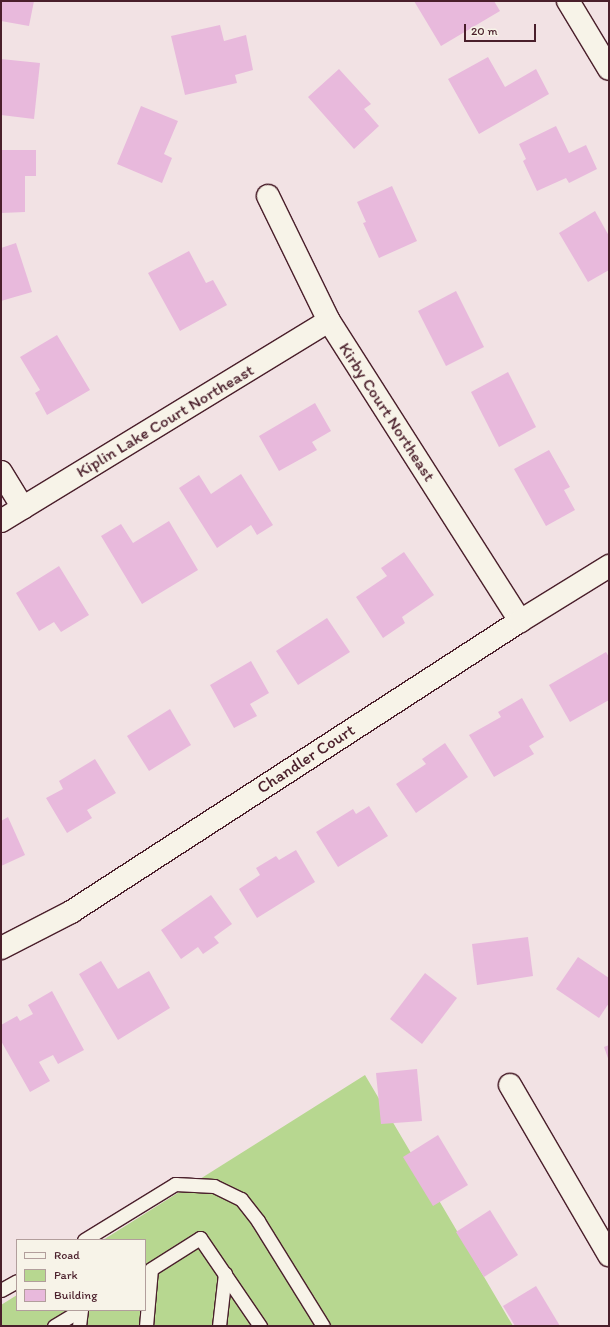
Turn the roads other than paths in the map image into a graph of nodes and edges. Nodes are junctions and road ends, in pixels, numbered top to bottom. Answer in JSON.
{"nodes":[{"id":1,"x":568,"y":1,"type":"edge"},
{"id":2,"x":609,"y":68,"type":"edge"},
{"id":3,"x":268,"y":196,"type":"dead end"},
{"id":4,"x":329,"y":321,"type":"junction"},
{"id":5,"x":1,"y":472,"type":"edge"},
{"id":6,"x":23,"y":508,"type":"junction"},
{"id":7,"x":1,"y":521,"type":"edge"},
{"id":8,"x":609,"y":566,"type":"edge"},
{"id":9,"x":520,"y":621,"type":"junction"},
{"id":10,"x":1,"y":948,"type":"edge"},
{"id":11,"x":510,"y":1086,"type":"dead end"},
{"id":12,"x":86,"y":1239,"type":"edge"},
{"id":13,"x":609,"y":1255,"type":"edge"},
{"id":14,"x":148,"y":1270,"type":"edge"},
{"id":15,"x":225,"y":1273,"type":"junction"},
{"id":16,"x":16,"y":1282,"type":"edge"},
{"id":17,"x":1,"y":1290,"type":"edge"},
{"id":18,"x":79,"y":1311,"type":"edge"},
{"id":19,"x":81,"y":1311,"type":"edge"},
{"id":20,"x":54,"y":1326,"type":"edge"},
{"id":21,"x":79,"y":1326,"type":"edge"},
{"id":22,"x":146,"y":1326,"type":"edge"},
{"id":23,"x":219,"y":1326,"type":"edge"},
{"id":24,"x":260,"y":1326,"type":"edge"},
{"id":25,"x":323,"y":1326,"type":"edge"}],
"edges":[{"from":1,"to":2,"type":"street"},
{"from":3,"to":4,"type":"street","name":"Kirby Court Northeast"},
{"from":4,"to":6,"type":"street","name":"Kiplin Lake Court Northeast"},
{"from":4,"to":9,"type":"street","name":"Kirby Court Northeast"},
{"from":5,"to":6,"type":"street"},
{"from":6,"to":7,"type":"street","name":"Kiplin Lake Court Northeast"},
{"from":8,"to":9,"type":"street","name":"Chandler Court"},
{"from":9,"to":10,"type":"street","name":"Chandler Court"},
{"from":11,"to":13,"type":"street"},
{"from":12,"to":25,"type":"lane"},
{"from":14,"to":15,"type":"lane"},
{"from":14,"to":22,"type":"lane"},
{"from":15,"to":23,"type":"lane"},
{"from":15,"to":24,"type":"lane"},
{"from":16,"to":17,"type":"lane"},
{"from":18,"to":20,"type":"lane"},
{"from":19,"to":21,"type":"lane"}]}
